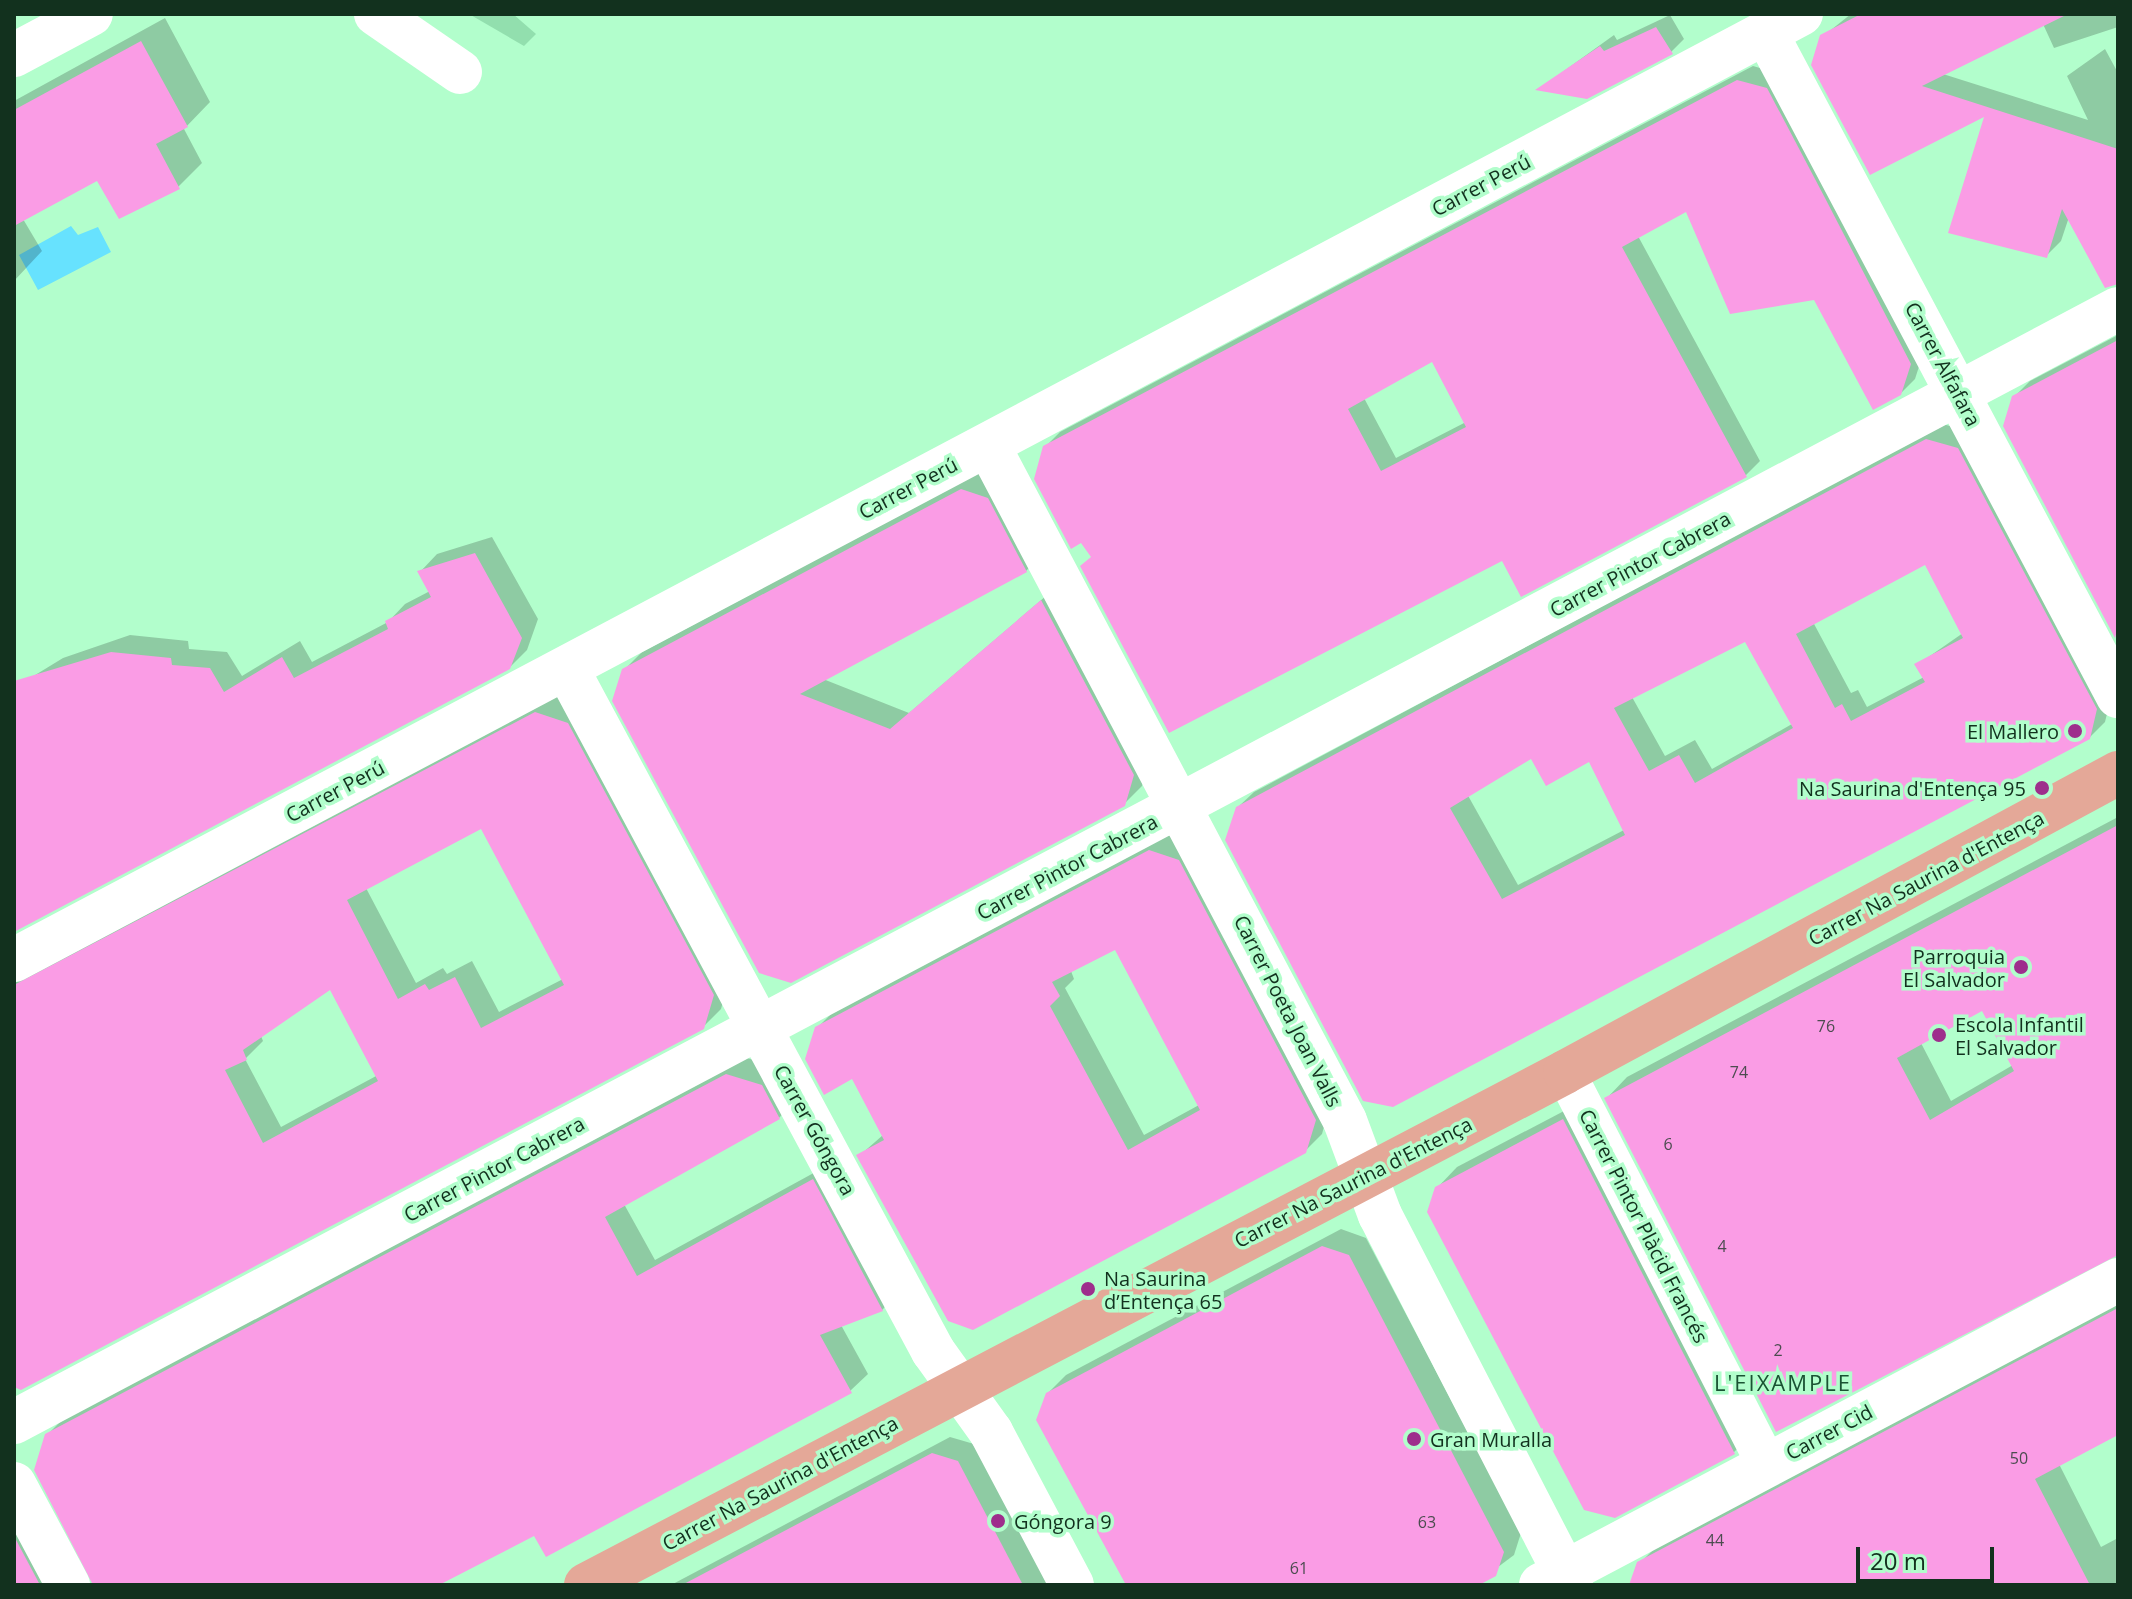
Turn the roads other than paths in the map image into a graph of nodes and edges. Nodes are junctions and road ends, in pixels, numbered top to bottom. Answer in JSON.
{"nodes":[{"id":1,"x":91,"y":14,"type":"edge"},
{"id":2,"x":376,"y":14,"type":"edge"},
{"id":3,"x":1784,"y":23,"type":"edge"},
{"id":4,"x":14,"y":55,"type":"edge"},
{"id":5,"x":460,"y":72,"type":"dead end"},
{"id":6,"x":2118,"y":309,"type":"edge"},
{"id":7,"x":1959,"y":394,"type":"junction"},
{"id":8,"x":988,"y":445,"type":"junction"},
{"id":9,"x":567,"y":669,"type":"junction"},
{"id":10,"x":2118,"y":696,"type":"edge"},
{"id":11,"x":2118,"y":773,"type":"edge"},
{"id":12,"x":1181,"y":806,"type":"junction"},
{"id":13,"x":14,"y":960,"type":"edge"},
{"id":14,"x":758,"y":1029,"type":"junction"},
{"id":15,"x":1565,"y":1072,"type":"junction"},
{"id":16,"x":1365,"y":1176,"type":"junction"},
{"id":17,"x":2118,"y":1280,"type":"edge"},
{"id":18,"x":961,"y":1389,"type":"junction"},
{"id":19,"x":14,"y":1422,"type":"edge"},
{"id":20,"x":1767,"y":1465,"type":"junction"},
{"id":21,"x":14,"y":1484,"type":"edge"},
{"id":22,"x":1559,"y":1581,"type":"edge"},
{"id":23,"x":68,"y":1585,"type":"edge"},
{"id":24,"x":586,"y":1585,"type":"edge"},
{"id":25,"x":1072,"y":1585,"type":"edge"}],
"edges":[{"from":1,"to":4,"type":"street"},
{"from":2,"to":5,"type":"street"},
{"from":3,"to":7,"type":"street","name":"Carrer Alfafara"},
{"from":3,"to":8,"type":"street","name":"Carrer Perú"},
{"from":6,"to":7,"type":"street","name":"Carrer Pintor Cabrera"},
{"from":7,"to":10,"type":"street","name":"Carrer Alfafara"},
{"from":7,"to":12,"type":"street","name":"Carrer Pintor Cabrera"},
{"from":8,"to":9,"type":"street","name":"Carrer Perú"},
{"from":8,"to":12,"type":"street","name":"Carrer Poeta Joan Valls"},
{"from":9,"to":13,"type":"street","name":"Carrer Perú"},
{"from":9,"to":14,"type":"street","name":"Carrer Góngora"},
{"from":11,"to":15,"type":"main road","name":"Carrer Na Saurina d'Entença"},
{"from":12,"to":14,"type":"street","name":"Carrer Pintor Cabrera"},
{"from":12,"to":16,"type":"street","name":"Carrer Poeta Joan Valls"},
{"from":14,"to":18,"type":"street","name":"Carrer Góngora"},
{"from":14,"to":19,"type":"street","name":"Carrer Pintor Cabrera"},
{"from":15,"to":16,"type":"main road","name":"Carrer Na Saurina d'Entença"},
{"from":15,"to":20,"type":"street","name":"Carrer Pintor Plàcid Francés"},
{"from":16,"to":18,"type":"main road","name":"Carrer Na Saurina d'Entença"},
{"from":16,"to":22,"type":"street","name":"Carrer Poeta Joan Valls"},
{"from":17,"to":20,"type":"street","name":"Carrer Cid"},
{"from":18,"to":24,"type":"main road","name":"Carrer Na Saurina d'Entença"},
{"from":18,"to":25,"type":"street","name":"Carrer Góngora"},
{"from":20,"to":22,"type":"street","name":"Carrer Cid"},
{"from":21,"to":23,"type":"street"}]}
